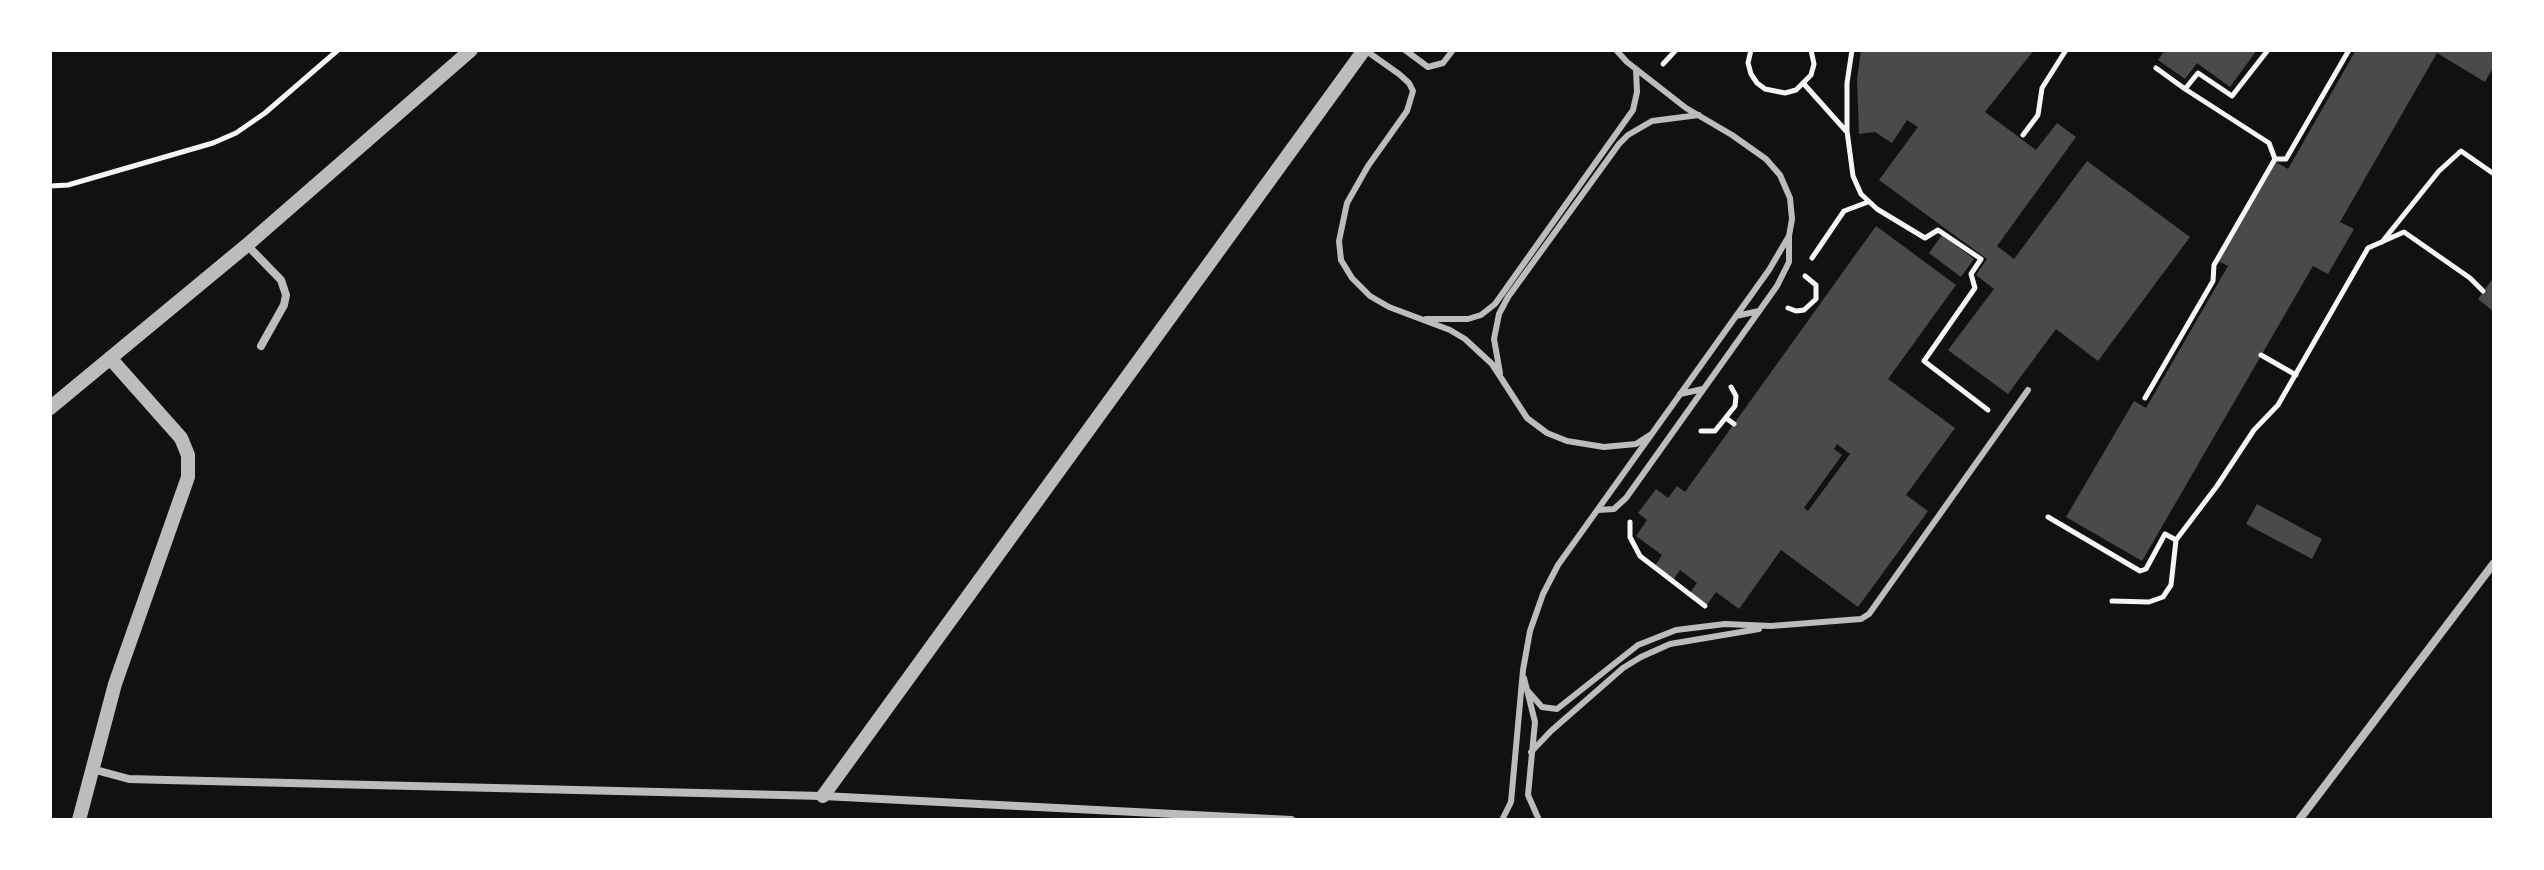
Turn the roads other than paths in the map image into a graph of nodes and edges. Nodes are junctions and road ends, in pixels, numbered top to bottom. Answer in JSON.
{"nodes":[{"id":1,"x":471,"y":50,"type":"edge"},
{"id":2,"x":1365,"y":50,"type":"edge"},
{"id":3,"x":1405,"y":50,"type":"edge"},
{"id":4,"x":1453,"y":50,"type":"edge"},
{"id":5,"x":1616,"y":50,"type":"edge"},
{"id":6,"x":1636,"y":69,"type":"junction"},
{"id":7,"x":1699,"y":115,"type":"junction"},
{"id":8,"x":1789,"y":236,"type":"junction"},
{"id":9,"x":247,"y":245,"type":"junction"},
{"id":10,"x":1759,"y":311,"type":"junction"},
{"id":11,"x":1736,"y":316,"type":"junction"},
{"id":12,"x":1421,"y":319,"type":"junction"},
{"id":13,"x":261,"y":346,"type":"dead end"},
{"id":14,"x":110,"y":358,"type":"junction"},
{"id":15,"x":1503,"y":384,"type":"junction"},
{"id":16,"x":1703,"y":389,"type":"junction"},
{"id":17,"x":2028,"y":390,"type":"dead end"},
{"id":18,"x":1680,"y":394,"type":"junction"},
{"id":19,"x":50,"y":408,"type":"edge"},
{"id":20,"x":1653,"y":433,"type":"junction"},
{"id":21,"x":1598,"y":510,"type":"junction"},
{"id":22,"x":2494,"y":563,"type":"edge"},
{"id":23,"x":1771,"y":626,"type":"junction"},
{"id":24,"x":1523,"y":670,"type":"junction"},
{"id":25,"x":1527,"y":690,"type":"junction"},
{"id":26,"x":1531,"y":752,"type":"junction"},
{"id":27,"x":92,"y":769,"type":"junction"},
{"id":28,"x":823,"y":796,"type":"junction"},
{"id":29,"x":79,"y":820,"type":"edge"},
{"id":30,"x":1291,"y":820,"type":"edge"},
{"id":31,"x":1502,"y":820,"type":"edge"},
{"id":32,"x":1539,"y":820,"type":"edge"},
{"id":33,"x":2299,"y":820,"type":"edge"}],
"edges":[{"from":1,"to":9,"type":"street"},
{"from":2,"to":12,"type":"lane"},
{"from":2,"to":28,"type":"street"},
{"from":3,"to":4,"type":"lane"},
{"from":5,"to":6,"type":"lane"},
{"from":6,"to":7,"type":"lane"},
{"from":6,"to":12,"type":"lane"},
{"from":7,"to":8,"type":"lane"},
{"from":7,"to":15,"type":"lane"},
{"from":8,"to":10,"type":"lane"},
{"from":8,"to":11,"type":"lane"},
{"from":9,"to":13,"type":"street"},
{"from":9,"to":14,"type":"street"},
{"from":10,"to":11,"type":"lane"},
{"from":10,"to":16,"type":"lane"},
{"from":11,"to":18,"type":"lane"},
{"from":12,"to":15,"type":"lane"},
{"from":14,"to":19,"type":"street"},
{"from":14,"to":27,"type":"street"},
{"from":15,"to":20,"type":"lane"},
{"from":16,"to":18,"type":"lane"},
{"from":16,"to":21,"type":"lane"},
{"from":17,"to":23,"type":"lane"},
{"from":18,"to":20,"type":"lane"},
{"from":20,"to":21,"type":"lane"},
{"from":21,"to":24,"type":"lane"},
{"from":22,"to":33,"type":"street"},
{"from":23,"to":25,"type":"lane"},
{"from":23,"to":26,"type":"lane"},
{"from":24,"to":25,"type":"lane"},
{"from":24,"to":31,"type":"lane"},
{"from":25,"to":26,"type":"lane"},
{"from":26,"to":32,"type":"lane"},
{"from":27,"to":28,"type":"street"},
{"from":27,"to":29,"type":"street"},
{"from":28,"to":30,"type":"street"}]}
